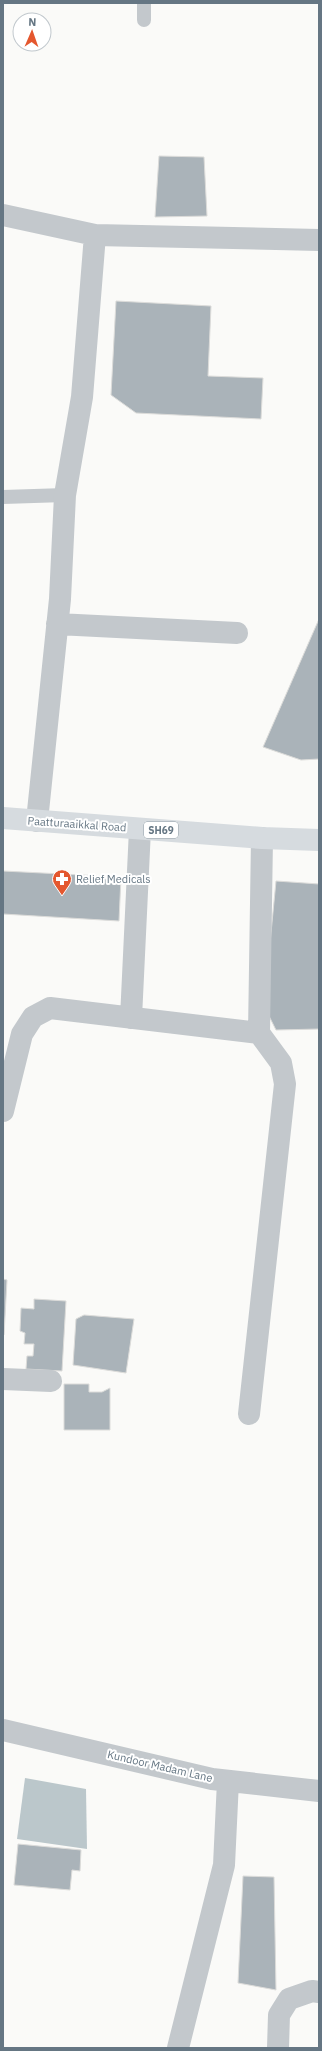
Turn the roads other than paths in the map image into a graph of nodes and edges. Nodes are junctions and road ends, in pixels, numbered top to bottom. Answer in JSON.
{"nodes":[{"id":1,"x":144,"y":3,"type":"edge"},
{"id":2,"x":144,"y":20,"type":"dead end"},
{"id":3,"x":3,"y":215,"type":"edge"},
{"id":4,"x":95,"y":235,"type":"junction"},
{"id":5,"x":319,"y":240,"type":"edge"},
{"id":6,"x":65,"y":495,"type":"junction"},
{"id":7,"x":3,"y":497,"type":"edge"},
{"id":8,"x":57,"y":624,"type":"junction"},
{"id":9,"x":237,"y":634,"type":"dead end"},
{"id":10,"x":3,"y":818,"type":"edge"},
{"id":11,"x":37,"y":821,"type":"junction"},
{"id":12,"x":140,"y":829,"type":"junction"},
{"id":13,"x":262,"y":838,"type":"junction"},
{"id":14,"x":319,"y":840,"type":"edge"},
{"id":15,"x":131,"y":1018,"type":"junction"},
{"id":16,"x":259,"y":1033,"type":"junction"},
{"id":17,"x":3,"y":1111,"type":"edge"},
{"id":18,"x":3,"y":1379,"type":"edge"},
{"id":19,"x":51,"y":1381,"type":"dead end"},
{"id":20,"x":249,"y":1414,"type":"dead end"},
{"id":21,"x":3,"y":1730,"type":"edge"},
{"id":22,"x":228,"y":1781,"type":"junction"},
{"id":23,"x":319,"y":1791,"type":"edge"},
{"id":24,"x":319,"y":1992,"type":"edge"},
{"id":25,"x":178,"y":2048,"type":"edge"},
{"id":26,"x":278,"y":2048,"type":"edge"}],
"edges":[{"from":1,"to":2,"type":"lane"},
{"from":3,"to":4,"type":"street"},
{"from":4,"to":5,"type":"street"},
{"from":4,"to":6,"type":"street"},
{"from":6,"to":7,"type":"lane"},
{"from":6,"to":8,"type":"street"},
{"from":8,"to":9,"type":"street"},
{"from":8,"to":11,"type":"street"},
{"from":10,"to":11,"type":"main road","name":"Paatturaaikkal Road","number":"SH69"},
{"from":11,"to":12,"type":"main road","name":"Paatturaaikkal Road","number":"SH69"},
{"from":12,"to":13,"type":"main road","name":"Paatturaaikkal Road","number":"SH69"},
{"from":12,"to":15,"type":"street"},
{"from":13,"to":14,"type":"main road","name":"Paatturaaikkal Road","number":"SH69"},
{"from":13,"to":16,"type":"street"},
{"from":15,"to":16,"type":"street"},
{"from":15,"to":17,"type":"street"},
{"from":16,"to":20,"type":"street"},
{"from":18,"to":19,"type":"street"},
{"from":21,"to":22,"type":"street","name":"Kundoor Madam Lane"},
{"from":22,"to":23,"type":"street","name":"Kundoor Madam Lane"},
{"from":22,"to":25,"type":"street"},
{"from":24,"to":26,"type":"street"}]}
